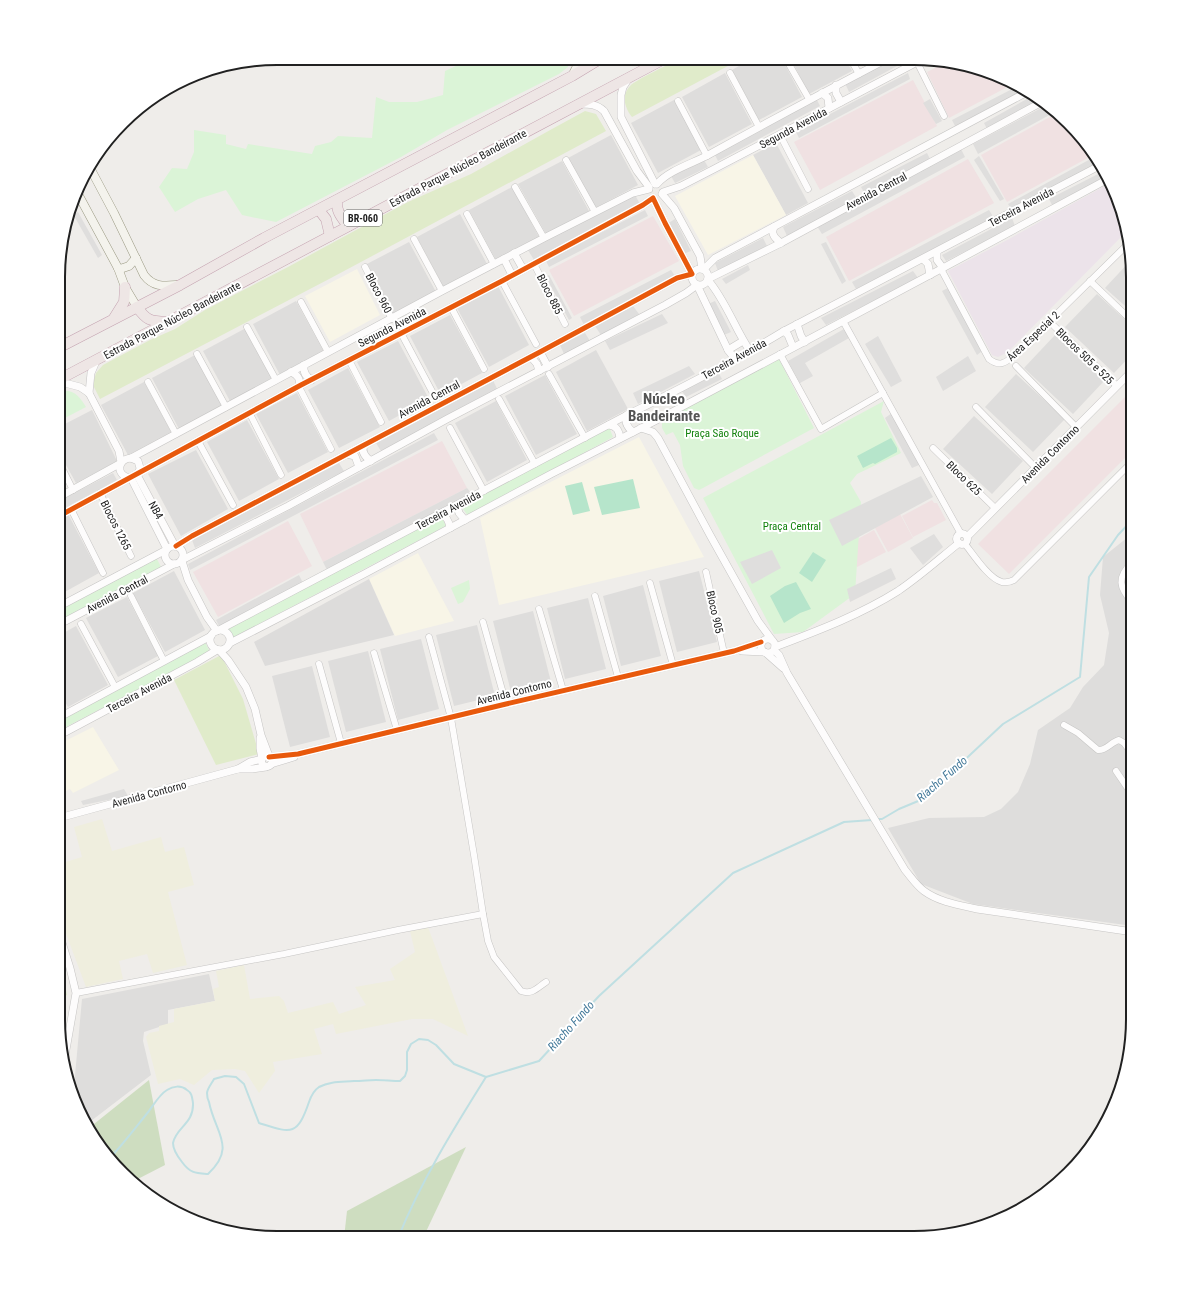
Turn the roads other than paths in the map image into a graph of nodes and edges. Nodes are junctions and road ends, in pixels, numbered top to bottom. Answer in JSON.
{"nodes":[{"id":1,"x":576,"y":65,"type":"edge"},
{"id":2,"x":590,"y":65,"type":"edge"},
{"id":3,"x":653,"y":65,"type":"edge"},
{"id":4,"x":789,"y":65,"type":"edge"},
{"id":5,"x":854,"y":65,"type":"edge"},
{"id":6,"x":876,"y":65,"type":"edge"},
{"id":7,"x":911,"y":65,"type":"edge"},
{"id":8,"x":921,"y":65,"type":"edge"},
{"id":9,"x":730,"y":73,"type":"dead end"},
{"id":10,"x":859,"y":74,"type":"junction"},
{"id":11,"x":572,"y":76,"type":"junction"},
{"id":12,"x":630,"y":77,"type":"junction"},
{"id":13,"x":836,"y":86,"type":"junction"},
{"id":14,"x":822,"y":93,"type":"junction"},
{"id":15,"x":1023,"y":95,"type":"edge"},
{"id":16,"x":678,"y":100,"type":"dead end"},
{"id":17,"x":808,"y":100,"type":"junction"},
{"id":18,"x":841,"y":102,"type":"junction"},
{"id":19,"x":580,"y":104,"type":"junction"},
{"id":20,"x":1037,"y":105,"type":"edge"},
{"id":21,"x":829,"y":108,"type":"junction"},
{"id":22,"x":944,"y":116,"type":"dead end"},
{"id":23,"x":759,"y":127,"type":"junction"},
{"id":24,"x":629,"y":132,"type":"junction"},
{"id":25,"x":780,"y":135,"type":"junction"},
{"id":26,"x":619,"y":138,"type":"junction"},
{"id":27,"x":707,"y":156,"type":"junction"},
{"id":28,"x":566,"y":160,"type":"dead end"},
{"id":29,"x":1096,"y":168,"type":"edge"},
{"id":30,"x":92,"y":172,"type":"edge"},
{"id":31,"x":1103,"y":182,"type":"edge"},
{"id":32,"x":652,"y":186,"type":"junction"},
{"id":33,"x":515,"y":187,"type":"dead end"},
{"id":34,"x":808,"y":188,"type":"dead end"},
{"id":35,"x":663,"y":193,"type":"junction"},
{"id":36,"x":80,"y":198,"type":"edge"},
{"id":37,"x":653,"y":198,"type":"junction"},
{"id":38,"x":337,"y":201,"type":"junction"},
{"id":39,"x":319,"y":210,"type":"junction"},
{"id":40,"x":595,"y":212,"type":"junction"},
{"id":41,"x":467,"y":214,"type":"dead end"},
{"id":42,"x":348,"y":226,"type":"junction"},
{"id":43,"x":774,"y":227,"type":"junction"},
{"id":44,"x":330,"y":236,"type":"junction"},
{"id":45,"x":544,"y":238,"type":"junction"},
{"id":46,"x":414,"y":239,"type":"dead end"},
{"id":47,"x":781,"y":243,"type":"junction"},
{"id":48,"x":1124,"y":247,"type":"edge"},
{"id":49,"x":936,"y":252,"type":"junction"},
{"id":50,"x":514,"y":253,"type":"junction"},
{"id":51,"x":136,"y":258,"type":"junction"},
{"id":52,"x":504,"y":259,"type":"junction"},
{"id":53,"x":923,"y":259,"type":"junction"},
{"id":54,"x":494,"y":264,"type":"junction"},
{"id":55,"x":534,"y":264,"type":"junction"},
{"id":56,"x":365,"y":267,"type":"dead end"},
{"id":57,"x":118,"y":268,"type":"junction"},
{"id":58,"x":522,"y":269,"type":"junction"},
{"id":59,"x":703,"y":269,"type":"junction"},
{"id":60,"x":942,"y":269,"type":"junction"},
{"id":61,"x":692,"y":274,"type":"junction"},
{"id":62,"x":512,"y":275,"type":"junction"},
{"id":63,"x":930,"y":275,"type":"junction"},
{"id":64,"x":708,"y":279,"type":"junction"},
{"id":65,"x":502,"y":281,"type":"junction"},
{"id":66,"x":1090,"y":281,"type":"junction"},
{"id":67,"x":180,"y":285,"type":"junction"},
{"id":68,"x":697,"y":285,"type":"junction"},
{"id":69,"x":125,"y":287,"type":"junction"},
{"id":70,"x":442,"y":291,"type":"junction"},
{"id":71,"x":300,"y":302,"type":"dead end"},
{"id":72,"x":137,"y":307,"type":"junction"},
{"id":73,"x":451,"y":307,"type":"junction"},
{"id":74,"x":1126,"y":316,"type":"edge"},
{"id":75,"x":114,"y":319,"type":"junction"},
{"id":76,"x":392,"y":319,"type":"junction"},
{"id":77,"x":843,"y":321,"type":"junction"},
{"id":78,"x":167,"y":322,"type":"junction"},
{"id":79,"x":565,"y":324,"type":"dead end"},
{"id":80,"x":797,"y":324,"type":"junction"},
{"id":81,"x":1054,"y":326,"type":"dead end"},
{"id":82,"x":247,"y":328,"type":"dead end"},
{"id":83,"x":784,"y":331,"type":"junction"},
{"id":84,"x":401,"y":333,"type":"junction"},
{"id":85,"x":743,"y":341,"type":"junction"},
{"id":86,"x":805,"y":342,"type":"junction"},
{"id":87,"x":65,"y":344,"type":"edge"},
{"id":88,"x":536,"y":344,"type":"dead end"},
{"id":89,"x":793,"y":348,"type":"junction"},
{"id":90,"x":728,"y":350,"type":"junction"},
{"id":91,"x":328,"y":352,"type":"junction"},
{"id":92,"x":540,"y":352,"type":"junction"},
{"id":93,"x":750,"y":352,"type":"junction"},
{"id":94,"x":197,"y":354,"type":"dead end"},
{"id":95,"x":780,"y":354,"type":"junction"},
{"id":96,"x":531,"y":357,"type":"junction"},
{"id":97,"x":97,"y":359,"type":"junction"},
{"id":98,"x":349,"y":360,"type":"junction"},
{"id":99,"x":735,"y":360,"type":"junction"},
{"id":100,"x":304,"y":365,"type":"junction"},
{"id":101,"x":1016,"y":366,"type":"dead end"},
{"id":102,"x":484,"y":369,"type":"dead end"},
{"id":103,"x":548,"y":370,"type":"junction"},
{"id":104,"x":539,"y":371,"type":"junction"},
{"id":105,"x":291,"y":372,"type":"junction"},
{"id":106,"x":65,"y":376,"type":"edge"},
{"id":107,"x":1126,"y":376,"type":"edge"},
{"id":108,"x":276,"y":380,"type":"junction"},
{"id":109,"x":312,"y":380,"type":"junction"},
{"id":110,"x":148,"y":382,"type":"dead end"},
{"id":111,"x":65,"y":383,"type":"edge"},
{"id":112,"x":1117,"y":386,"type":"junction"},
{"id":113,"x":299,"y":387,"type":"junction"},
{"id":114,"x":89,"y":393,"type":"junction"},
{"id":115,"x":884,"y":393,"type":"junction"},
{"id":116,"x":434,"y":395,"type":"dead end"},
{"id":117,"x":499,"y":399,"type":"dead end"},
{"id":118,"x":226,"y":407,"type":"junction"},
{"id":119,"x":976,"y":407,"type":"dead end"},
{"id":120,"x":250,"y":414,"type":"junction"},
{"id":121,"x":627,"y":415,"type":"junction"},
{"id":122,"x":657,"y":420,"type":"junction"},
{"id":123,"x":381,"y":422,"type":"dead end"},
{"id":124,"x":609,"y":425,"type":"junction"},
{"id":125,"x":1076,"y":427,"type":"junction"},
{"id":126,"x":450,"y":428,"type":"dead end"},
{"id":127,"x":641,"y":428,"type":"junction"},
{"id":128,"x":633,"y":432,"type":"junction"},
{"id":129,"x":176,"y":434,"type":"junction"},
{"id":130,"x":585,"y":438,"type":"junction"},
{"id":131,"x":620,"y":438,"type":"junction"},
{"id":132,"x":658,"y":438,"type":"junction"},
{"id":133,"x":198,"y":441,"type":"junction"},
{"id":134,"x":364,"y":445,"type":"junction"},
{"id":135,"x":933,"y":448,"type":"dead end"},
{"id":136,"x":330,"y":449,"type":"dead end"},
{"id":137,"x":119,"y":451,"type":"junction"},
{"id":138,"x":347,"y":454,"type":"junction"},
{"id":139,"x":130,"y":458,"type":"junction"},
{"id":140,"x":371,"y":461,"type":"junction"},
{"id":141,"x":121,"y":463,"type":"junction"},
{"id":142,"x":535,"y":464,"type":"junction"},
{"id":143,"x":359,"y":467,"type":"junction"},
{"id":144,"x":1035,"y":467,"type":"junction"},
{"id":145,"x":1126,"y":467,"type":"edge"},
{"id":146,"x":65,"y":474,"type":"edge"},
{"id":147,"x":281,"y":475,"type":"dead end"},
{"id":148,"x":134,"y":476,"type":"junction"},
{"id":149,"x":73,"y":490,"type":"junction"},
{"id":150,"x":484,"y":491,"type":"junction"},
{"id":151,"x":100,"y":493,"type":"junction"},
{"id":152,"x":65,"y":494,"type":"edge"},
{"id":153,"x":233,"y":505,"type":"dead end"},
{"id":154,"x":457,"y":505,"type":"junction"},
{"id":155,"x":995,"y":508,"type":"junction"},
{"id":156,"x":71,"y":510,"type":"junction"},
{"id":157,"x":65,"y":513,"type":"edge"},
{"id":158,"x":441,"y":514,"type":"junction"},
{"id":159,"x":465,"y":520,"type":"junction"},
{"id":160,"x":450,"y":528,"type":"junction"},
{"id":161,"x":963,"y":539,"type":"junction"},
{"id":162,"x":176,"y":546,"type":"junction"},
{"id":163,"x":167,"y":549,"type":"junction"},
{"id":164,"x":132,"y":556,"type":"dead end"},
{"id":165,"x":178,"y":562,"type":"junction"},
{"id":166,"x":1126,"y":568,"type":"edge"},
{"id":167,"x":706,"y":572,"type":"dead end"},
{"id":168,"x":103,"y":573,"type":"dead end"},
{"id":169,"x":650,"y":583,"type":"dead end"},
{"id":170,"x":130,"y":596,"type":"dead end"},
{"id":171,"x":595,"y":596,"type":"dead end"},
{"id":172,"x":1126,"y":596,"type":"edge"},
{"id":173,"x":65,"y":603,"type":"edge"},
{"id":174,"x":539,"y":610,"type":"dead end"},
{"id":175,"x":65,"y":621,"type":"edge"},
{"id":176,"x":758,"y":621,"type":"junction"},
{"id":177,"x":483,"y":622,"type":"dead end"},
{"id":178,"x":81,"y":624,"type":"dead end"},
{"id":179,"x":215,"y":633,"type":"junction"},
{"id":180,"x":429,"y":637,"type":"dead end"},
{"id":181,"x":762,"y":641,"type":"junction"},
{"id":182,"x":229,"y":644,"type":"junction"},
{"id":183,"x":774,"y":645,"type":"junction"},
{"id":184,"x":218,"y":650,"type":"junction"},
{"id":185,"x":734,"y":651,"type":"junction"},
{"id":186,"x":374,"y":653,"type":"dead end"},
{"id":187,"x":724,"y":653,"type":"junction"},
{"id":188,"x":765,"y":653,"type":"junction"},
{"id":189,"x":164,"y":661,"type":"junction"},
{"id":190,"x":319,"y":664,"type":"dead end"},
{"id":191,"x":673,"y":665,"type":"junction"},
{"id":192,"x":234,"y":668,"type":"junction"},
{"id":193,"x":787,"y":673,"type":"junction"},
{"id":194,"x":618,"y":677,"type":"junction"},
{"id":195,"x":115,"y":687,"type":"junction"},
{"id":196,"x":563,"y":690,"type":"junction"},
{"id":197,"x":506,"y":704,"type":"junction"},
{"id":198,"x":65,"y":715,"type":"edge"},
{"id":199,"x":451,"y":718,"type":"junction"},
{"id":200,"x":1064,"y":725,"type":"dead end"},
{"id":201,"x":397,"y":730,"type":"junction"},
{"id":202,"x":65,"y":732,"type":"edge"},
{"id":203,"x":341,"y":743,"type":"junction"},
{"id":204,"x":1126,"y":746,"type":"edge"},
{"id":205,"x":267,"y":760,"type":"junction"},
{"id":206,"x":1116,"y":771,"type":"dead end"},
{"id":207,"x":1126,"y":786,"type":"edge"},
{"id":208,"x":65,"y":817,"type":"edge"},
{"id":209,"x":482,"y":914,"type":"junction"},
{"id":210,"x":1126,"y":931,"type":"edge"},
{"id":211,"x":65,"y":952,"type":"edge"},
{"id":212,"x":546,"y":982,"type":"dead end"},
{"id":213,"x":76,"y":993,"type":"junction"},
{"id":214,"x":67,"y":1045,"type":"edge"}],
"edges":[{"from":1,"to":11,"type":"main road"},
{"from":2,"to":11,"type":"highway","number":"BR-060"},
{"from":3,"to":12,"type":"highway","name":"Estrada Parque Núcleo Bandeirante","number":"BR-060"},
{"from":4,"to":17,"type":"street"},
{"from":5,"to":10,"type":"street"},
{"from":6,"to":10,"type":"street","name":"Segunda Avenida"},
{"from":7,"to":18,"type":"street","name":"Segunda Avenida"},
{"from":8,"to":22,"type":"street"},
{"from":9,"to":23,"type":"street"},
{"from":10,"to":13,"type":"street","name":"Segunda Avenida"},
{"from":11,"to":38,"type":"highway","number":"BR-060"},
{"from":12,"to":19,"type":"highway","name":"Estrada Parque Núcleo Bandeirante","number":"BR-060"},
{"from":12,"to":24,"type":"street"},
{"from":13,"to":14,"type":"street","name":"Segunda Avenida"},
{"from":13,"to":18,"type":"street"},
{"from":14,"to":17,"type":"street","name":"Segunda Avenida"},
{"from":14,"to":21,"type":"street"},
{"from":15,"to":43,"type":"street","name":"Avenida Central"},
{"from":16,"to":27,"type":"street"},
{"from":17,"to":23,"type":"street","name":"Segunda Avenida"},
{"from":18,"to":21,"type":"street","name":"Segunda Avenida"},
{"from":19,"to":26,"type":"street"},
{"from":19,"to":42,"type":"highway","name":"Estrada Parque Núcleo Bandeirante","number":"BR-060"},
{"from":20,"to":47,"type":"street","name":"Avenida Central"},
{"from":21,"to":25,"type":"street","name":"Segunda Avenida"},
{"from":23,"to":27,"type":"street","name":"Segunda Avenida"},
{"from":24,"to":26,"type":"street"},
{"from":24,"to":32,"type":"street"},
{"from":25,"to":34,"type":"street"},
{"from":25,"to":35,"type":"street","name":"Segunda Avenida"},
{"from":26,"to":32,"type":"street"},
{"from":27,"to":32,"type":"street","name":"Segunda Avenida"},
{"from":28,"to":40,"type":"street"},
{"from":29,"to":49,"type":"street","name":"Terceira Avenida"},
{"from":30,"to":51,"type":"main road"},
{"from":31,"to":60,"type":"street","name":"Terceira Avenida"},
{"from":32,"to":35,"type":"street"},
{"from":32,"to":37,"type":"street"},
{"from":32,"to":40,"type":"street","name":"Segunda Avenida"},
{"from":33,"to":45,"type":"street"},
{"from":35,"to":37,"type":"street"},
{"from":35,"to":59,"type":"street"},
{"from":36,"to":57,"type":"main road"},
{"from":37,"to":55,"type":"street","name":"Segunda Avenida"},
{"from":37,"to":61,"type":"street"},
{"from":38,"to":39,"type":"highway","number":"BR-060"},
{"from":38,"to":42,"type":"highway"},
{"from":39,"to":44,"type":"highway"},
{"from":39,"to":67,"type":"highway","number":"BR-060"},
{"from":40,"to":45,"type":"street","name":"Segunda Avenida"},
{"from":41,"to":54,"type":"street"},
{"from":42,"to":44,"type":"highway","name":"Estrada Parque Núcleo Bandeirante","number":"BR-060"},
{"from":43,"to":47,"type":"street"},
{"from":43,"to":59,"type":"street","name":"Avenida Central"},
{"from":44,"to":78,"type":"highway","name":"Estrada Parque Núcleo Bandeirante","number":"BR-060"},
{"from":45,"to":50,"type":"street","name":"Segunda Avenida"},
{"from":46,"to":70,"type":"street"},
{"from":47,"to":64,"type":"street","name":"Avenida Central"},
{"from":48,"to":66,"type":"street","name":"Área Especial 2"},
{"from":49,"to":53,"type":"street","name":"Terceira Avenida"},
{"from":49,"to":60,"type":"street"},
{"from":50,"to":52,"type":"street","name":"Segunda Avenida"},
{"from":50,"to":58,"type":"street"},
{"from":51,"to":57,"type":"main road"},
{"from":51,"to":67,"type":"main road"},
{"from":52,"to":54,"type":"street","name":"Segunda Avenida"},
{"from":52,"to":62,"type":"street"},
{"from":53,"to":63,"type":"street"},
{"from":53,"to":80,"type":"street","name":"Terceira Avenida"},
{"from":54,"to":70,"type":"street","name":"Segunda Avenida"},
{"from":55,"to":58,"type":"street","name":"Segunda Avenida"},
{"from":55,"to":79,"type":"street","name":"Bloco 885"},
{"from":56,"to":76,"type":"street","name":"Bloco 960"},
{"from":57,"to":69,"type":"main road"},
{"from":58,"to":62,"type":"street","name":"Segunda Avenida"},
{"from":59,"to":61,"type":"street"},
{"from":59,"to":64,"type":"street"},
{"from":60,"to":63,"type":"street","name":"Terceira Avenida"},
{"from":60,"to":66,"type":"street","name":"Área Especial 2"},
{"from":61,"to":68,"type":"street"},
{"from":61,"to":92,"type":"street","name":"Avenida Central"},
{"from":62,"to":65,"type":"street","name":"Segunda Avenida"},
{"from":63,"to":77,"type":"street","name":"Terceira Avenida"},
{"from":64,"to":68,"type":"street"},
{"from":64,"to":85,"type":"street"},
{"from":65,"to":73,"type":"street","name":"Segunda Avenida"},
{"from":65,"to":88,"type":"street"},
{"from":66,"to":74,"type":"street"},
{"from":67,"to":72,"type":"highway","number":"BR-060"},
{"from":68,"to":90,"type":"street"},
{"from":68,"to":103,"type":"street","name":"Avenida Central"},
{"from":69,"to":72,"type":"main road"},
{"from":69,"to":75,"type":"highway"},
{"from":70,"to":76,"type":"street","name":"Segunda Avenida"},
{"from":71,"to":91,"type":"street"},
{"from":72,"to":75,"type":"highway","number":"BR-060"},
{"from":72,"to":78,"type":"highway"},
{"from":73,"to":84,"type":"street","name":"Segunda Avenida"},
{"from":73,"to":102,"type":"street"},
{"from":75,"to":87,"type":"highway","number":"BR-060"},
{"from":76,"to":91,"type":"street","name":"Segunda Avenida"},
{"from":77,"to":86,"type":"street","name":"Terceira Avenida"},
{"from":77,"to":115,"type":"street"},
{"from":78,"to":97,"type":"highway","name":"Estrada Parque Núcleo Bandeirante","number":"BR-060"},
{"from":80,"to":83,"type":"street","name":"Terceira Avenida"},
{"from":80,"to":86,"type":"street"},
{"from":81,"to":112,"type":"street","name":"Blocos 505 e 525"},
{"from":82,"to":108,"type":"street"},
{"from":83,"to":89,"type":"street"},
{"from":83,"to":93,"type":"street","name":"Terceira Avenida"},
{"from":84,"to":98,"type":"street","name":"Segunda Avenida"},
{"from":84,"to":116,"type":"street"},
{"from":85,"to":90,"type":"street"},
{"from":85,"to":93,"type":"street"},
{"from":86,"to":89,"type":"street","name":"Terceira Avenida"},
{"from":89,"to":95,"type":"street","name":"Terceira Avenida"},
{"from":90,"to":99,"type":"street"},
{"from":91,"to":100,"type":"street","name":"Segunda Avenida"},
{"from":92,"to":96,"type":"street","name":"Avenida Central"},
{"from":92,"to":103,"type":"street"},
{"from":93,"to":99,"type":"street","name":"Terceira Avenida"},
{"from":94,"to":118,"type":"street"},
{"from":95,"to":115,"type":"street"},
{"from":95,"to":122,"type":"street","name":"Terceira Avenida"},
{"from":96,"to":104,"type":"street"},
{"from":96,"to":134,"type":"street","name":"Avenida Central"},
{"from":97,"to":106,"type":"highway","name":"Estrada Parque Núcleo Bandeirante","number":"BR-060"},
{"from":97,"to":114,"type":"street"},
{"from":98,"to":109,"type":"street","name":"Segunda Avenida"},
{"from":98,"to":123,"type":"street"},
{"from":99,"to":121,"type":"street","name":"Terceira Avenida"},
{"from":100,"to":105,"type":"street","name":"Segunda Avenida"},
{"from":100,"to":109,"type":"street"},
{"from":101,"to":125,"type":"street"},
{"from":103,"to":104,"type":"street","name":"Avenida Central"},
{"from":103,"to":130,"type":"street"},
{"from":104,"to":140,"type":"street","name":"Avenida Central"},
{"from":105,"to":108,"type":"street","name":"Segunda Avenida"},
{"from":105,"to":113,"type":"street"},
{"from":107,"to":112,"type":"street","name":"Avenida Contorno"},
{"from":108,"to":118,"type":"street","name":"Segunda Avenida"},
{"from":109,"to":113,"type":"street","name":"Segunda Avenida"},
{"from":110,"to":129,"type":"street"},
{"from":111,"to":114,"type":"street"},
{"from":112,"to":125,"type":"street","name":"Avenida Contorno"},
{"from":113,"to":120,"type":"street","name":"Segunda Avenida"},
{"from":113,"to":136,"type":"street"},
{"from":114,"to":137,"type":"street"},
{"from":115,"to":161,"type":"street"},
{"from":117,"to":142,"type":"street"},
{"from":118,"to":129,"type":"street","name":"Segunda Avenida"},
{"from":119,"to":144,"type":"street"},
{"from":120,"to":133,"type":"street","name":"Segunda Avenida"},
{"from":120,"to":147,"type":"street"},
{"from":121,"to":124,"type":"street","name":"Terceira Avenida"},
{"from":121,"to":128,"type":"street"},
{"from":122,"to":127,"type":"street","name":"Terceira Avenida"},
{"from":122,"to":132,"type":"street"},
{"from":124,"to":130,"type":"street","name":"Terceira Avenida"},
{"from":124,"to":131,"type":"street"},
{"from":125,"to":144,"type":"street","name":"Avenida Contorno"},
{"from":126,"to":150,"type":"street"},
{"from":127,"to":128,"type":"street","name":"Terceira Avenida"},
{"from":127,"to":132,"type":"street"},
{"from":128,"to":131,"type":"street","name":"Terceira Avenida"},
{"from":129,"to":139,"type":"street","name":"Segunda Avenida"},
{"from":130,"to":142,"type":"street","name":"Terceira Avenida"},
{"from":131,"to":159,"type":"street","name":"Terceira Avenida"},
{"from":132,"to":176,"type":"street"},
{"from":133,"to":148,"type":"street","name":"Segunda Avenida"},
{"from":133,"to":153,"type":"street"},
{"from":134,"to":138,"type":"street","name":"Avenida Central"},
{"from":134,"to":140,"type":"street"},
{"from":135,"to":155,"type":"street","name":"Bloco 625"},
{"from":137,"to":139,"type":"street"},
{"from":137,"to":141,"type":"street"},
{"from":138,"to":143,"type":"street"},
{"from":138,"to":162,"type":"street","name":"Avenida Central"},
{"from":139,"to":141,"type":"street"},
{"from":139,"to":148,"type":"street"},
{"from":140,"to":143,"type":"street","name":"Avenida Central"},
{"from":141,"to":148,"type":"street"},
{"from":141,"to":149,"type":"street"},
{"from":142,"to":150,"type":"street","name":"Terceira Avenida"},
{"from":143,"to":165,"type":"street","name":"Avenida Central"},
{"from":144,"to":155,"type":"street","name":"Avenida Contorno"},
{"from":145,"to":161,"type":"street"},
{"from":146,"to":149,"type":"street"},
{"from":148,"to":151,"type":"street","name":"Segunda Avenida"},
{"from":148,"to":162,"type":"street","name":"NB4"},
{"from":148,"to":163,"type":"street","name":"NB4"},
{"from":149,"to":152,"type":"street"},
{"from":150,"to":154,"type":"street","name":"Terceira Avenida"},
{"from":151,"to":156,"type":"street","name":"Segunda Avenida"},
{"from":151,"to":164,"type":"street","name":"Blocos 1265"},
{"from":154,"to":158,"type":"street","name":"Terceira Avenida"},
{"from":154,"to":159,"type":"street"},
{"from":155,"to":161,"type":"street","name":"Avenida Contorno"},
{"from":156,"to":157,"type":"street","name":"Segunda Avenida"},
{"from":156,"to":168,"type":"street"},
{"from":158,"to":160,"type":"street"},
{"from":158,"to":179,"type":"street","name":"Terceira Avenida"},
{"from":159,"to":160,"type":"street","name":"Terceira Avenida"},
{"from":160,"to":182,"type":"street","name":"Terceira Avenida"},
{"from":161,"to":183,"type":"street","name":"Avenida Contorno"},
{"from":162,"to":163,"type":"street"},
{"from":162,"to":165,"type":"street"},
{"from":163,"to":165,"type":"street"},
{"from":163,"to":173,"type":"street","name":"Avenida Central"},
{"from":165,"to":175,"type":"street","name":"Avenida Central"},
{"from":165,"to":179,"type":"street"},
{"from":166,"to":172,"type":"street"},
{"from":167,"to":187,"type":"street","name":"Bloco 905"},
{"from":169,"to":191,"type":"street"},
{"from":170,"to":189,"type":"street"},
{"from":171,"to":194,"type":"street"},
{"from":174,"to":196,"type":"street"},
{"from":176,"to":181,"type":"street"},
{"from":176,"to":183,"type":"street"},
{"from":177,"to":197,"type":"street"},
{"from":178,"to":195,"type":"street"},
{"from":179,"to":182,"type":"street"},
{"from":179,"to":184,"type":"street"},
{"from":179,"to":189,"type":"street","name":"Terceira Avenida"},
{"from":180,"to":199,"type":"street"},
{"from":181,"to":183,"type":"street"},
{"from":181,"to":185,"type":"street","name":"Avenida Contorno"},
{"from":181,"to":188,"type":"street"},
{"from":182,"to":184,"type":"street"},
{"from":182,"to":192,"type":"street"},
{"from":183,"to":188,"type":"street"},
{"from":183,"to":193,"type":"street"},
{"from":184,"to":192,"type":"street"},
{"from":184,"to":202,"type":"street","name":"Terceira Avenida"},
{"from":185,"to":187,"type":"street","name":"Avenida Contorno"},
{"from":185,"to":188,"type":"street","name":"Avenida Contorno"},
{"from":186,"to":201,"type":"street"},
{"from":187,"to":191,"type":"street","name":"Avenida Contorno"},
{"from":188,"to":193,"type":"street"},
{"from":189,"to":195,"type":"street","name":"Terceira Avenida"},
{"from":190,"to":203,"type":"street"},
{"from":191,"to":194,"type":"street","name":"Avenida Contorno"},
{"from":192,"to":205,"type":"street"},
{"from":193,"to":210,"type":"street"},
{"from":194,"to":196,"type":"street","name":"Avenida Contorno"},
{"from":195,"to":198,"type":"street","name":"Terceira Avenida"},
{"from":196,"to":197,"type":"street","name":"Avenida Contorno"},
{"from":197,"to":199,"type":"street","name":"Avenida Contorno"},
{"from":199,"to":201,"type":"street","name":"Avenida Contorno"},
{"from":199,"to":209,"type":"street"},
{"from":200,"to":204,"type":"street"},
{"from":201,"to":203,"type":"street","name":"Avenida Contorno"},
{"from":203,"to":205,"type":"street","name":"Avenida Contorno"},
{"from":205,"to":208,"type":"street","name":"Avenida Contorno"},
{"from":206,"to":207,"type":"street"},
{"from":209,"to":212,"type":"street"},
{"from":209,"to":213,"type":"street"},
{"from":211,"to":213,"type":"street"},
{"from":213,"to":214,"type":"street"}]}
